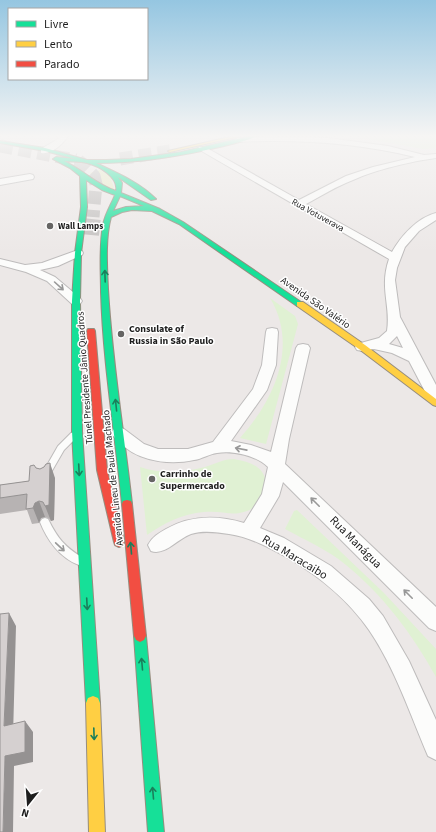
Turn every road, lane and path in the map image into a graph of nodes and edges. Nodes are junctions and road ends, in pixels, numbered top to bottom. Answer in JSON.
{"nodes":[{"id":1,"x":114,"y":175,"type":"edge"},
{"id":2,"x":117,"y":175,"type":"edge"},
{"id":3,"x":126,"y":175,"type":"edge"},
{"id":4,"x":247,"y":175,"type":"edge"},
{"id":5,"x":359,"y":175,"type":"edge"},
{"id":6,"x":30,"y":176,"type":"dead end"},
{"id":7,"x":83,"y":176,"type":"joint"},
{"id":8,"x":126,"y":179,"type":"junction"},
{"id":9,"x":0,"y":182,"type":"edge"},
{"id":10,"x":118,"y":194,"type":"junction"},
{"id":11,"x":92,"y":200,"type":"dead end"},
{"id":12,"x":103,"y":204,"type":"dead end"},
{"id":13,"x":298,"y":204,"type":"junction"},
{"id":14,"x":84,"y":207,"type":"junction"},
{"id":15,"x":158,"y":210,"type":"junction"},
{"id":16,"x":436,"y":216,"type":"edge"},
{"id":17,"x":107,"y":218,"type":"junction"},
{"id":18,"x":182,"y":223,"type":"junction"},
{"id":19,"x":78,"y":253,"type":"junction"},
{"id":20,"x":394,"y":257,"type":"junction"},
{"id":21,"x":0,"y":262,"type":"edge"},
{"id":22,"x":14,"y":265,"type":"junction"},
{"id":23,"x":76,"y":301,"type":"junction"},
{"id":24,"x":393,"y":316,"type":"junction"},
{"id":25,"x":91,"y":322,"type":"dead end"},
{"id":26,"x":272,"y":332,"type":"dead end"},
{"id":27,"x":368,"y":346,"type":"junction"},
{"id":28,"x":303,"y":348,"type":"dead end"},
{"id":29,"x":415,"y":358,"type":"junction"},
{"id":30,"x":436,"y":399,"type":"edge"},
{"id":31,"x":436,"y":403,"type":"edge"},
{"id":32,"x":77,"y":431,"type":"junction"},
{"id":33,"x":119,"y":433,"type":"junction"},
{"id":34,"x":218,"y":447,"type":"junction"},
{"id":35,"x":276,"y":464,"type":"junction"},
{"id":36,"x":102,"y":470,"type":"junction"},
{"id":37,"x":45,"y":480,"type":"edge"},
{"id":38,"x":97,"y":492,"type":"dead end"},
{"id":39,"x":92,"y":521,"type":"dead end"},
{"id":40,"x":45,"y":522,"type":"dead end"},
{"id":41,"x":249,"y":530,"type":"junction"},
{"id":42,"x":157,"y":545,"type":"dead end"},
{"id":43,"x":84,"y":561,"type":"junction"},
{"id":44,"x":137,"y":615,"type":"junction"},
{"id":45,"x":436,"y":621,"type":"edge"},
{"id":46,"x":436,"y":748,"type":"edge"},
{"id":47,"x":97,"y":832,"type":"edge"},
{"id":48,"x":156,"y":832,"type":"edge"}],
"edges":[{"from":1,"to":10,"type":"main road"},
{"from":2,"to":8,"type":"main road","name":"Avenida São Valério"},
{"from":3,"to":8,"type":"main road"},
{"from":4,"to":13,"type":"street","name":"Rua Votuverava"},
{"from":5,"to":13,"type":"street"},
{"from":6,"to":9,"type":"street"},
{"from":7,"to":10,"type":"main road","name":"Avenida São Valério"},
{"from":7,"to":14,"type":"main road"},
{"from":8,"to":18,"type":"main road","name":"Avenida São Valério"},
{"from":10,"to":15,"type":"main road","name":"Avenida São Valério"},
{"from":10,"to":17,"type":"main road","name":"Avenida Lineu de Paula Machado"},
{"from":11,"to":14,"type":"main road"},
{"from":12,"to":17,"type":"main road"},
{"from":13,"to":20,"type":"street","name":"Rua Votuverava"},
{"from":14,"to":19,"type":"main road"},
{"from":15,"to":17,"type":"main road"},
{"from":15,"to":18,"type":"main road","name":"Avenida São Valério"},
{"from":16,"to":20,"type":"street"},
{"from":33,"to":17,"type":"main road","name":"Avenida Lineu de Paula Machado","one_way":true},
{"from":18,"to":27,"type":"main road","name":"Avenida São Valério"},
{"from":19,"to":22,"type":"street"},
{"from":19,"to":23,"type":"main road"},
{"from":20,"to":24,"type":"street"},
{"from":21,"to":22,"type":"street"},
{"from":22,"to":23,"type":"street","one_way":true},
{"from":23,"to":32,"type":"main road"},
{"from":24,"to":27,"type":"street"},
{"from":24,"to":29,"type":"street"},
{"from":25,"to":36,"type":"main road","name":"Túnel Presidente Jânio Quadros"},
{"from":26,"to":34,"type":"street"},
{"from":27,"to":29,"type":"street"},
{"from":27,"to":31,"type":"main road","name":"Avenida São Valério"},
{"from":28,"to":35,"type":"street"},
{"from":29,"to":30,"type":"street"},
{"from":32,"to":37,"type":"lane"},
{"from":32,"to":43,"type":"main road","one_way":true},
{"from":33,"to":34,"type":"street","name":"Rua Manágua"},
{"from":44,"to":33,"type":"main road","name":"Avenida Lineu de Paula Machado","one_way":true},
{"from":35,"to":34,"type":"street","name":"Rua Manágua","one_way":true},
{"from":35,"to":41,"type":"street"},
{"from":45,"to":35,"type":"street","name":"Rua Manágua","one_way":true},
{"from":36,"to":38,"type":"main road","name":"Túnel Presidente Jânio Quadros"},
{"from":36,"to":44,"type":"main road","name":"Túnel Presidente Jânio Quadros"},
{"from":39,"to":43,"type":"main road"},
{"from":40,"to":43,"type":"lane","one_way":true},
{"from":41,"to":42,"type":"street","name":"Rua Maracaibo"},
{"from":41,"to":46,"type":"street","name":"Rua Maracaibo"},
{"from":43,"to":47,"type":"main road","one_way":true},
{"from":48,"to":44,"type":"main road","name":"Avenida Lineu de Paula Machado","one_way":true}]}
